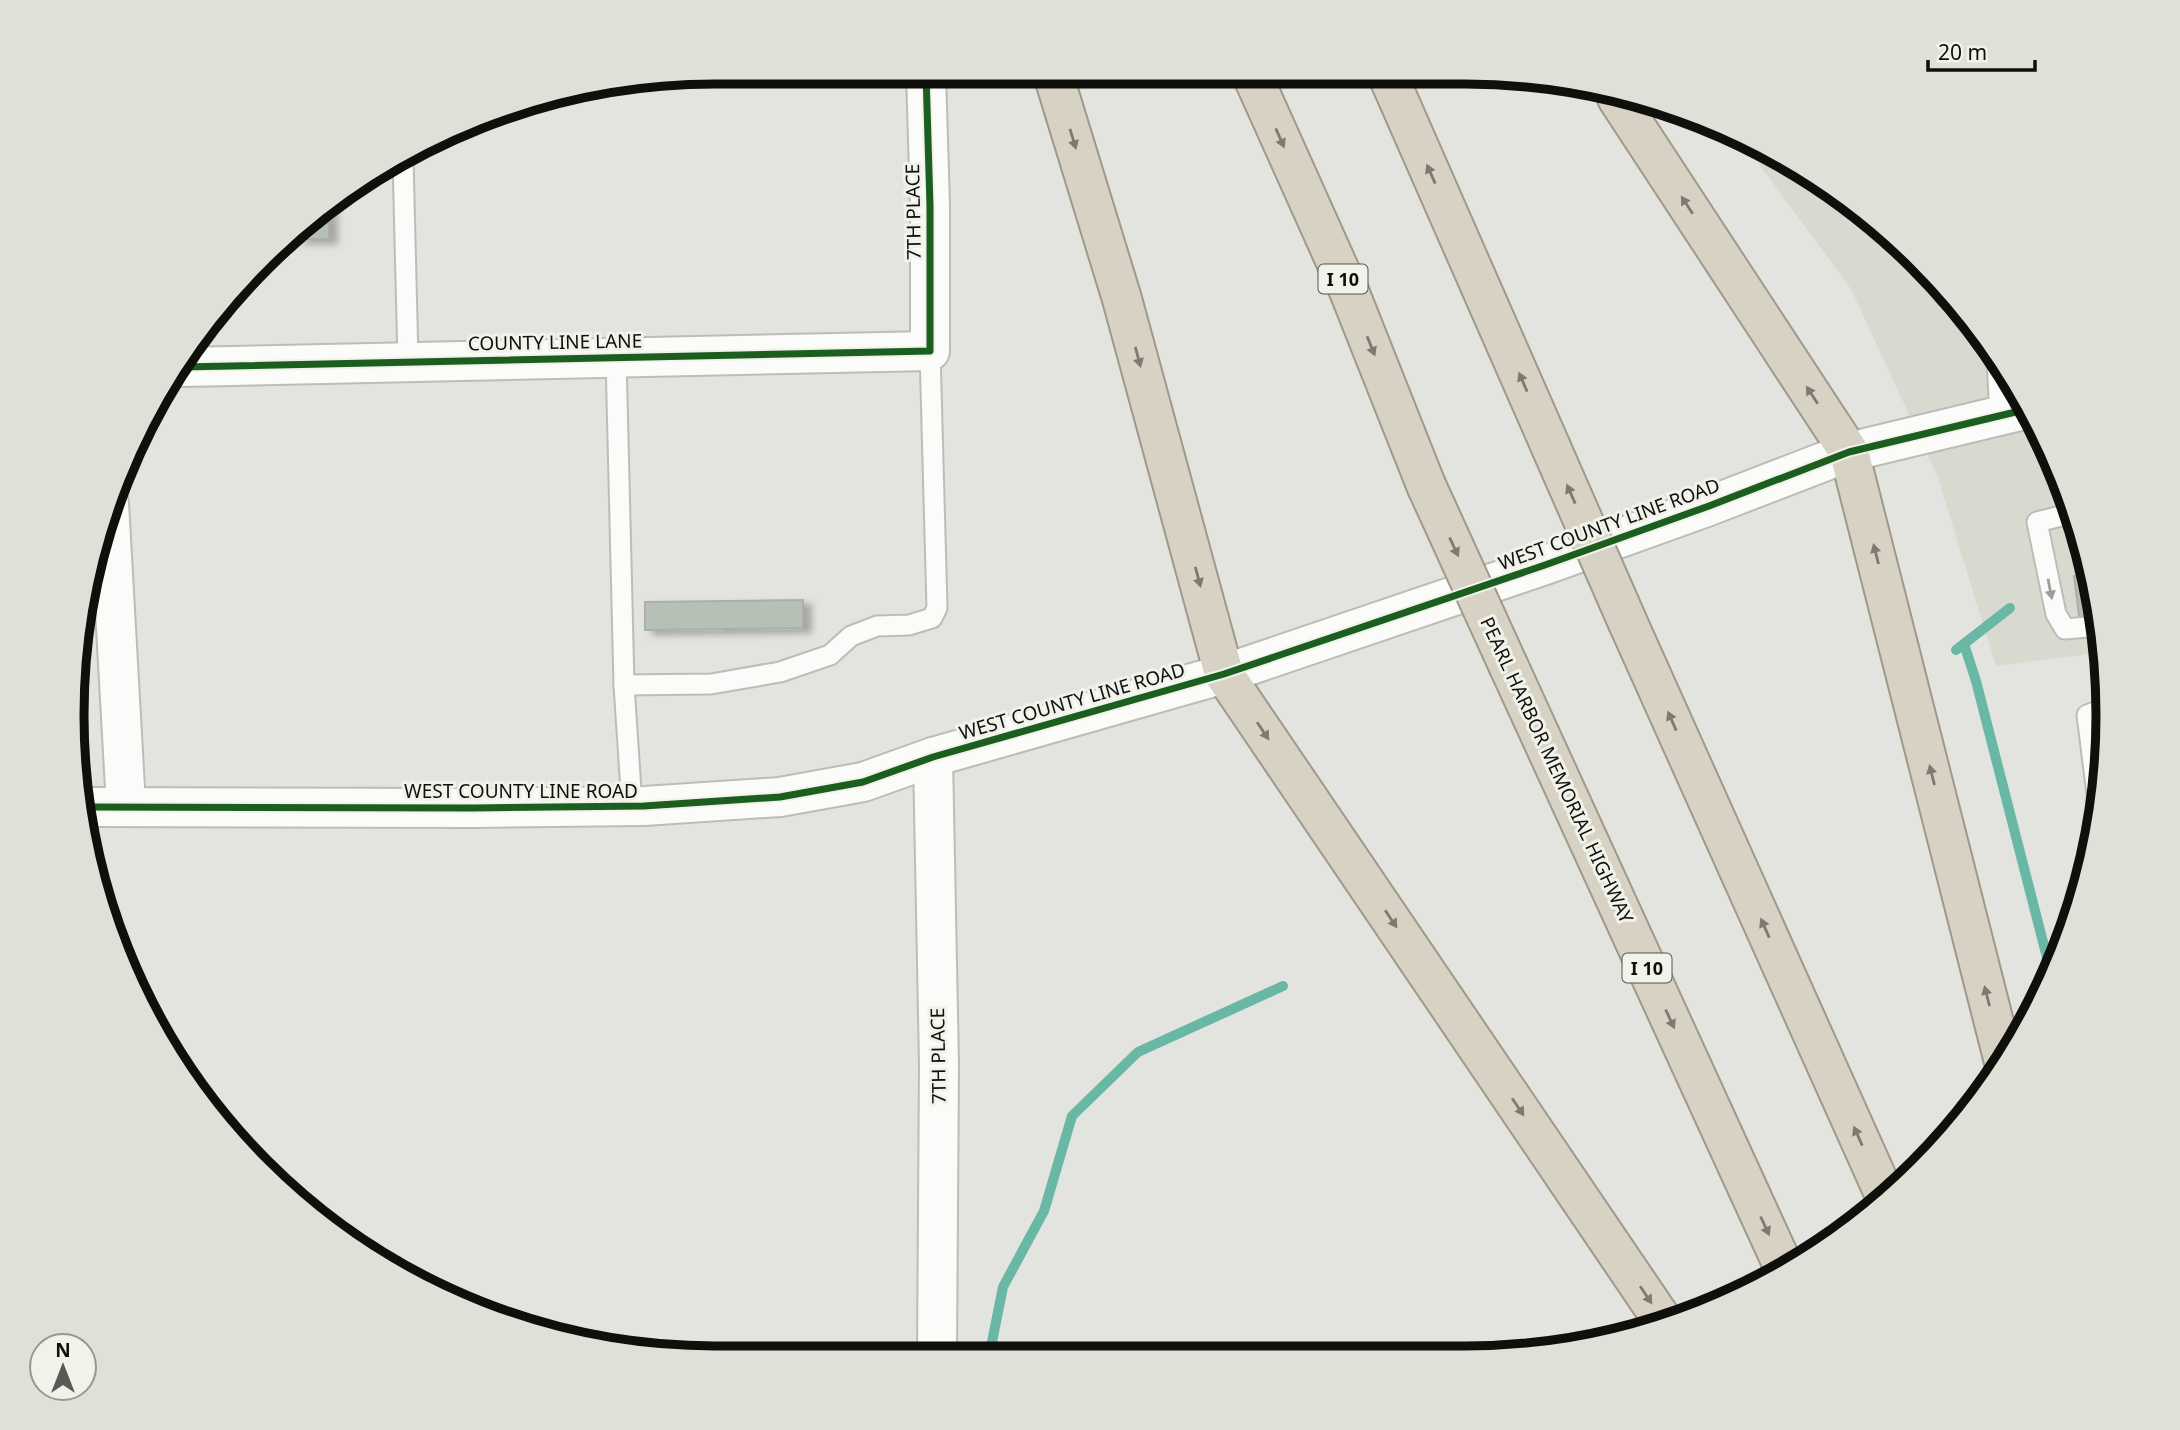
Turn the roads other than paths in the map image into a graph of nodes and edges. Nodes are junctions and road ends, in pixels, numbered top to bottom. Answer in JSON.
{"nodes":[{"id":1,"x":926,"y":84,"type":"edge"},
{"id":2,"x":1056,"y":84,"type":"edge"},
{"id":3,"x":1256,"y":84,"type":"edge"},
{"id":4,"x":1392,"y":84,"type":"edge"},
{"id":5,"x":1621,"y":104,"type":"edge"},
{"id":6,"x":403,"y":167,"type":"edge"},
{"id":7,"x":930,"y":351,"type":"junction"},
{"id":8,"x":616,"y":357,"type":"junction"},
{"id":9,"x":408,"y":361,"type":"junction"},
{"id":10,"x":188,"y":367,"type":"edge"},
{"id":11,"x":2014,"y":412,"type":"edge"},
{"id":12,"x":1849,"y":452,"type":"junction"},
{"id":13,"x":2064,"y":515,"type":"edge"},
{"id":14,"x":111,"y":535,"type":"edge"},
{"id":15,"x":2090,"y":627,"type":"edge"},
{"id":16,"x":1224,"y":674,"type":"junction"},
{"id":17,"x":624,"y":685,"type":"junction"},
{"id":18,"x":2096,"y":712,"type":"edge"},
{"id":19,"x":933,"y":757,"type":"junction"},
{"id":20,"x":2094,"y":769,"type":"edge"},
{"id":21,"x":126,"y":806,"type":"junction"},
{"id":22,"x":632,"y":806,"type":"junction"},
{"id":23,"x":91,"y":807,"type":"edge"},
{"id":24,"x":2000,"y":1048,"type":"edge"},
{"id":25,"x":1881,"y":1189,"type":"edge"},
{"id":26,"x":1781,"y":1261,"type":"edge"},
{"id":27,"x":1659,"y":1315,"type":"edge"},
{"id":28,"x":937,"y":1346,"type":"edge"}],
"edges":[{"from":1,"to":7,"type":"street","name":"7TH PLACE"},
{"from":2,"to":16,"type":"highway","one_way":true},
{"from":3,"to":26,"type":"highway","name":"PEARL HARBOR MEMORIAL HIGHWAY","number":"I 10","one_way":true,"bridge":true},
{"from":25,"to":4,"type":"highway","one_way":true,"bridge":true},
{"from":12,"to":5,"type":"highway","one_way":true},
{"from":6,"to":9,"type":"lane"},
{"from":7,"to":8,"type":"street","name":"COUNTY LINE LANE"},
{"from":7,"to":17,"type":"lane"},
{"from":8,"to":9,"type":"street","name":"COUNTY LINE LANE"},
{"from":8,"to":17,"type":"lane"},
{"from":9,"to":10,"type":"street","name":"COUNTY LINE LANE"},
{"from":11,"to":12,"type":"street","name":"WEST COUNTY LINE ROAD"},
{"from":12,"to":16,"type":"street","name":"WEST COUNTY LINE ROAD"},
{"from":24,"to":12,"type":"highway","one_way":true},
{"from":13,"to":15,"type":"lane","one_way":true},
{"from":14,"to":21,"type":"street"},
{"from":16,"to":19,"type":"street","name":"WEST COUNTY LINE ROAD"},
{"from":16,"to":27,"type":"highway","one_way":true},
{"from":17,"to":22,"type":"lane"},
{"from":18,"to":20,"type":"lane"},
{"from":19,"to":22,"type":"street","name":"WEST COUNTY LINE ROAD"},
{"from":19,"to":28,"type":"street","name":"7TH PLACE"},
{"from":21,"to":22,"type":"street","name":"WEST COUNTY LINE ROAD"},
{"from":21,"to":23,"type":"street","name":"WEST COUNTY LINE ROAD"}]}
